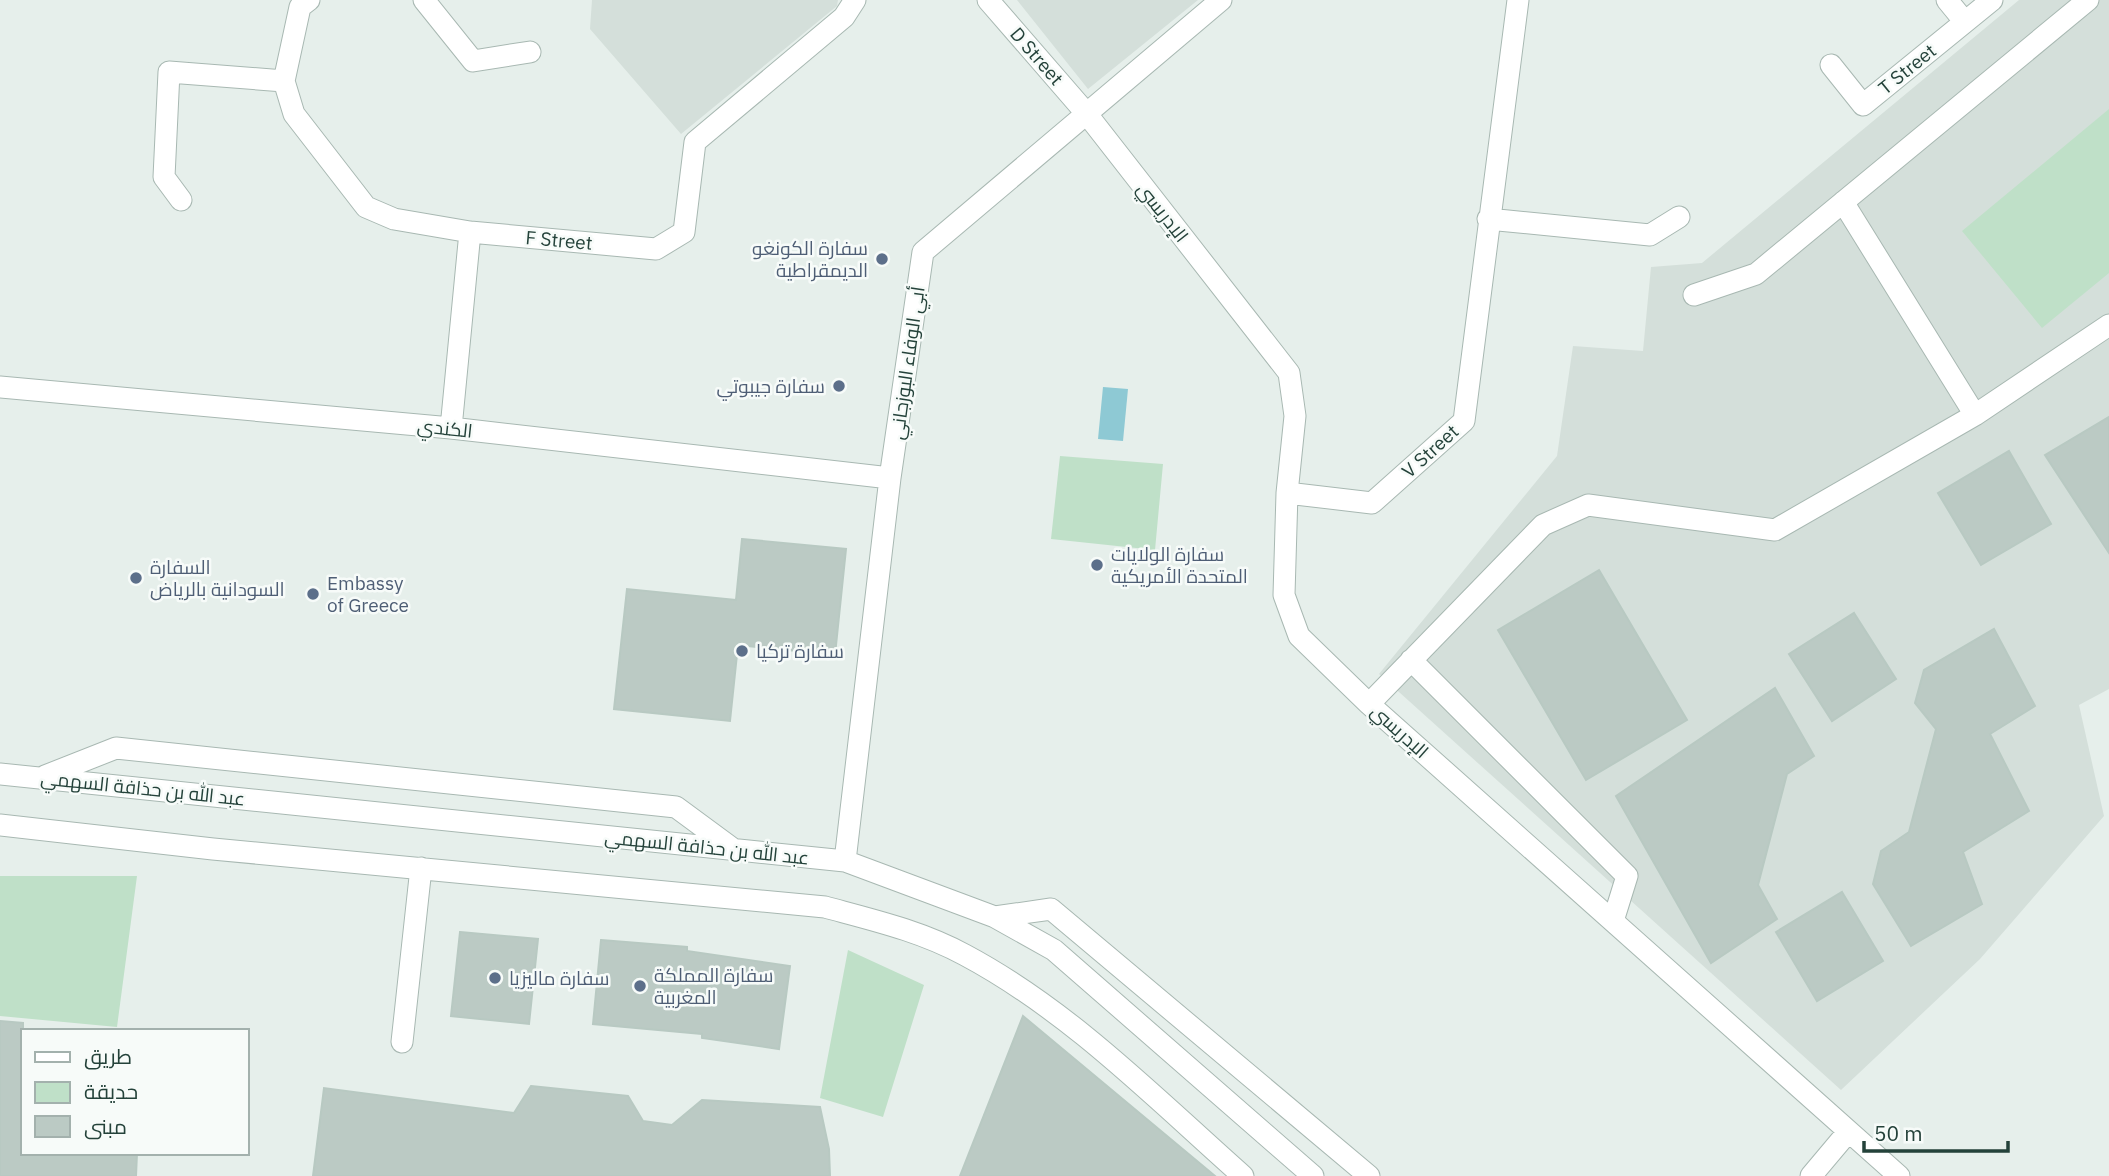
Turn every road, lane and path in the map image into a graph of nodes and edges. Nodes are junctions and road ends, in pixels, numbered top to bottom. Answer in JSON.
{"nodes":[{"id":1,"x":309,"y":0,"type":"edge"},
{"id":2,"x":424,"y":0,"type":"edge"},
{"id":3,"x":855,"y":0,"type":"edge"},
{"id":4,"x":988,"y":0,"type":"edge"},
{"id":5,"x":1221,"y":0,"type":"edge"},
{"id":6,"x":1518,"y":0,"type":"edge"},
{"id":7,"x":1948,"y":0,"type":"edge"},
{"id":8,"x":1992,"y":0,"type":"edge"},
{"id":9,"x":2088,"y":0,"type":"edge"},
{"id":10,"x":1965,"y":22,"type":"junction"},
{"id":11,"x":530,"y":52,"type":"dead end"},
{"id":12,"x":1831,"y":65,"type":"dead end"},
{"id":13,"x":284,"y":81,"type":"junction"},
{"id":14,"x":1086,"y":113,"type":"junction"},
{"id":15,"x":1126,"y":165,"type":"joint"},
{"id":16,"x":181,"y":200,"type":"dead end"},
{"id":17,"x":1843,"y":202,"type":"junction"},
{"id":18,"x":1679,"y":217,"type":"dead end"},
{"id":19,"x":1488,"y":219,"type":"junction"},
{"id":20,"x":470,"y":232,"type":"junction"},
{"id":21,"x":1694,"y":295,"type":"dead end"},
{"id":22,"x":2109,"y":325,"type":"edge"},
{"id":23,"x":0,"y":387,"type":"edge"},
{"id":24,"x":1975,"y":415,"type":"junction"},
{"id":25,"x":452,"y":428,"type":"junction"},
{"id":26,"x":890,"y":478,"type":"junction"},
{"id":27,"x":1286,"y":493,"type":"junction"},
{"id":28,"x":1410,"y":660,"type":"junction"},
{"id":29,"x":1369,"y":704,"type":"junction"},
{"id":30,"x":0,"y":774,"type":"edge"},
{"id":31,"x":41,"y":777,"type":"junction"},
{"id":32,"x":0,"y":825,"type":"edge"},
{"id":33,"x":735,"y":850,"type":"junction"},
{"id":34,"x":845,"y":861,"type":"junction"},
{"id":35,"x":421,"y":868,"type":"junction"},
{"id":36,"x":995,"y":917,"type":"junction"},
{"id":37,"x":1613,"y":922,"type":"junction"},
{"id":38,"x":402,"y":1042,"type":"dead end"},
{"id":39,"x":1848,"y":1132,"type":"junction"},
{"id":40,"x":1243,"y":1176,"type":"edge"},
{"id":41,"x":1313,"y":1176,"type":"edge"},
{"id":42,"x":1369,"y":1176,"type":"edge"},
{"id":43,"x":1811,"y":1176,"type":"edge"},
{"id":44,"x":1899,"y":1176,"type":"edge"}],
"edges":[{"from":1,"to":13,"type":"street","name":"F Street"},
{"from":2,"to":11,"type":"street"},
{"from":3,"to":20,"type":"street","name":"F Street"},
{"from":4,"to":14,"type":"street","name":"D Street"},
{"from":5,"to":14,"type":"street","name":"أبي الوفاء البوزجاني"},
{"from":6,"to":19,"type":"street","name":"V Street"},
{"from":7,"to":10,"type":"street"},
{"from":8,"to":10,"type":"street","name":"T Street"},
{"from":9,"to":17,"type":"street"},
{"from":10,"to":12,"type":"street","name":"T Street"},
{"from":13,"to":16,"type":"street"},
{"from":13,"to":20,"type":"street","name":"F Street"},
{"from":14,"to":15,"type":"street","name":"D Street"},
{"from":14,"to":26,"type":"street","name":"أبي الوفاء البوزجاني"},
{"from":15,"to":27,"type":"street","name":"الإدريسي"},
{"from":17,"to":21,"type":"street"},
{"from":17,"to":24,"type":"street"},
{"from":18,"to":19,"type":"street"},
{"from":19,"to":27,"type":"street","name":"V Street"},
{"from":20,"to":25,"type":"street"},
{"from":22,"to":24,"type":"street"},
{"from":23,"to":25,"type":"street","name":"الكندي"},
{"from":24,"to":28,"type":"street"},
{"from":25,"to":26,"type":"street","name":"الكندي"},
{"from":26,"to":34,"type":"street","name":"أبي الوفاء البوزجاني"},
{"from":27,"to":29,"type":"street","name":"الإدريسي"},
{"from":28,"to":29,"type":"street"},
{"from":28,"to":37,"type":"street"},
{"from":29,"to":37,"type":"street","name":"الإدريسي"},
{"from":30,"to":31,"type":"street","name":"عبد الله بن حذافة السهمي"},
{"from":31,"to":33,"type":"street","name":"عبد الله بن حذافة السهمي"},
{"from":31,"to":33,"type":"street"},
{"from":32,"to":35,"type":"street"},
{"from":33,"to":34,"type":"street","name":"عبد الله بن حذافة السهمي"},
{"from":34,"to":36,"type":"street","name":"عبد الله بن حذافة السهمي"},
{"from":35,"to":38,"type":"street"},
{"from":35,"to":40,"type":"street"},
{"from":36,"to":41,"type":"street","name":"عبد الله بن حذافة السهمي"},
{"from":36,"to":42,"type":"street"},
{"from":37,"to":39,"type":"street","name":"الإدريسي"},
{"from":39,"to":43,"type":"street"},
{"from":39,"to":44,"type":"street","name":"الإدريسي"}]}
